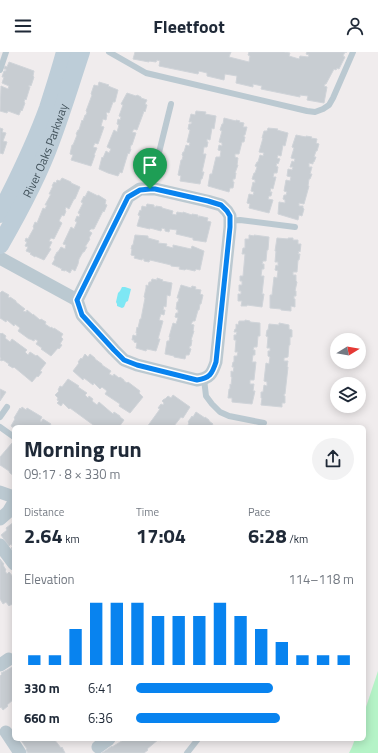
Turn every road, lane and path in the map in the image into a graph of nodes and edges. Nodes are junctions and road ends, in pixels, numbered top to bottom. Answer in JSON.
{"nodes":[{"id":1,"x":6,"y":52,"type":"edge"},
{"id":2,"x":65,"y":52,"type":"edge"},
{"id":3,"x":81,"y":52,"type":"edge"},
{"id":4,"x":109,"y":52,"type":"edge"},
{"id":5,"x":353,"y":52,"type":"edge"},
{"id":6,"x":0,"y":70,"type":"edge"},
{"id":7,"x":171,"y":104,"type":"dead end"},
{"id":8,"x":150,"y":189,"type":"junction"},
{"id":9,"x":0,"y":214,"type":"edge"},
{"id":10,"x":230,"y":221,"type":"junction"},
{"id":11,"x":295,"y":227,"type":"dead end"},
{"id":12,"x":0,"y":245,"type":"edge"},
{"id":13,"x":0,"y":258,"type":"edge"},
{"id":14,"x":77,"y":300,"type":"junction"},
{"id":15,"x":204,"y":379,"type":"junction"},
{"id":16,"x":7,"y":407,"type":"dead end"},
{"id":17,"x":0,"y":417,"type":"edge"},
{"id":18,"x":264,"y":423,"type":"dead end"},
{"id":19,"x":1,"y":429,"type":"edge"},
{"id":20,"x":12,"y":436,"type":"edge"},
{"id":21,"x":0,"y":492,"type":"edge"},
{"id":22,"x":12,"y":496,"type":"edge"},
{"id":23,"x":12,"y":505,"type":"edge"},
{"id":24,"x":0,"y":519,"type":"edge"},
{"id":25,"x":0,"y":545,"type":"edge"},
{"id":26,"x":12,"y":561,"type":"edge"},
{"id":27,"x":13,"y":741,"type":"edge"},
{"id":28,"x":196,"y":741,"type":"edge"},
{"id":29,"x":20,"y":753,"type":"edge"},
{"id":30,"x":187,"y":753,"type":"edge"}],
"edges":[{"from":1,"to":6,"type":"lane"},
{"from":2,"to":9,"type":"street","name":"River Oaks Parkway"},
{"from":3,"to":12,"type":"street","name":"River Oaks Parkway"},
{"from":4,"to":5,"type":"lane"},
{"from":7,"to":8,"type":"lane"},
{"from":8,"to":10,"type":"street"},
{"from":8,"to":14,"type":"street"},
{"from":10,"to":11,"type":"lane"},
{"from":10,"to":15,"type":"street"},
{"from":13,"to":14,"type":"street"},
{"from":14,"to":15,"type":"street"},
{"from":15,"to":18,"type":"lane"},
{"from":16,"to":17,"type":"lane"},
{"from":19,"to":20,"type":"lane"},
{"from":21,"to":22,"type":"street"},
{"from":23,"to":24,"type":"street"},
{"from":25,"to":26,"type":"street"},
{"from":27,"to":29,"type":"street"},
{"from":28,"to":30,"type":"lane"}]}
